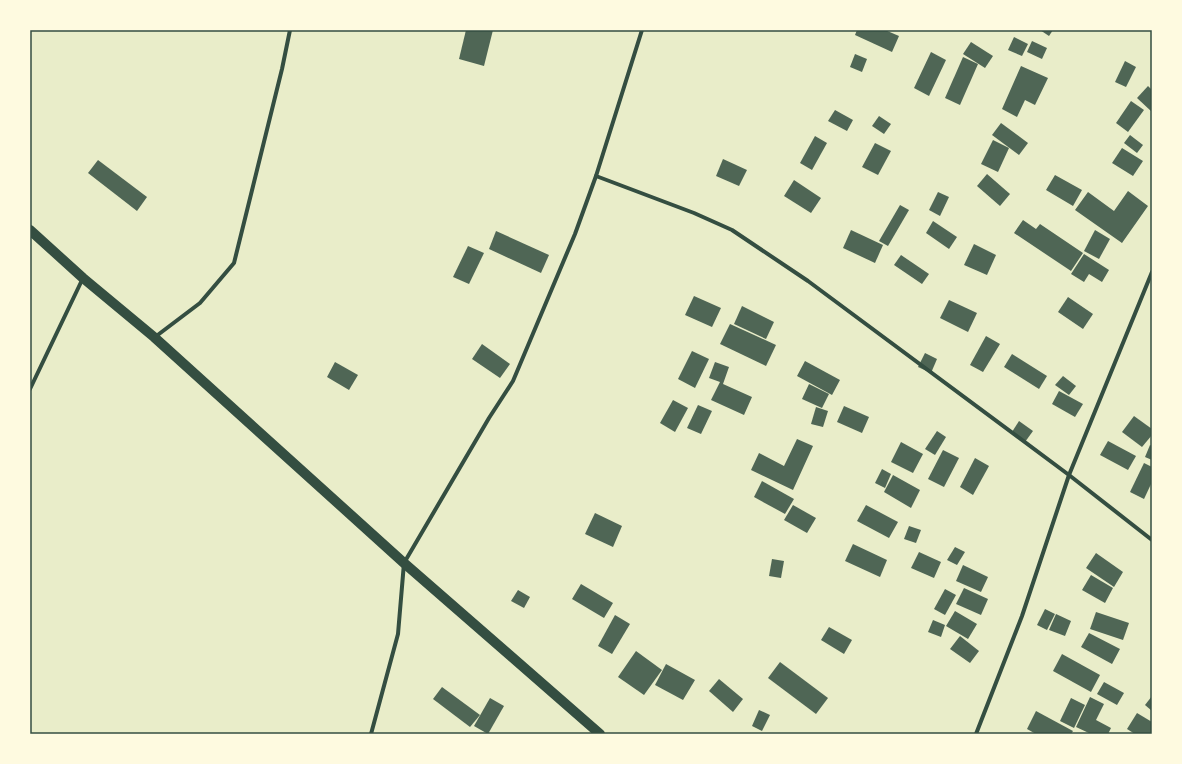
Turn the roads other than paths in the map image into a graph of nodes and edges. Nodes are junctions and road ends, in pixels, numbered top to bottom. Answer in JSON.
{"nodes":[{"id":1,"x":290,"y":30,"type":"edge"},
{"id":2,"x":642,"y":30,"type":"edge"},
{"id":3,"x":596,"y":176,"type":"junction"},
{"id":4,"x":30,"y":230,"type":"edge"},
{"id":5,"x":1152,"y":272,"type":"edge"},
{"id":6,"x":84,"y":278,"type":"junction"},
{"id":7,"x":154,"y":337,"type":"junction"},
{"id":8,"x":30,"y":389,"type":"edge"},
{"id":9,"x":1069,"y":475,"type":"junction"},
{"id":10,"x":1152,"y":540,"type":"edge"},
{"id":11,"x":404,"y":563,"type":"junction"},
{"id":12,"x":371,"y":734,"type":"edge"},
{"id":13,"x":600,"y":734,"type":"edge"},
{"id":14,"x":976,"y":734,"type":"edge"}],
"edges":[{"from":1,"to":7,"type":"street"},
{"from":2,"to":3,"type":"street"},
{"from":3,"to":9,"type":"street"},
{"from":3,"to":11,"type":"street"},
{"from":4,"to":6,"type":"main road"},
{"from":5,"to":9,"type":"street"},
{"from":6,"to":7,"type":"main road"},
{"from":6,"to":8,"type":"street"},
{"from":7,"to":11,"type":"main road"},
{"from":9,"to":10,"type":"street"},
{"from":9,"to":14,"type":"street"},
{"from":11,"to":12,"type":"street"},
{"from":11,"to":13,"type":"main road"}]}
